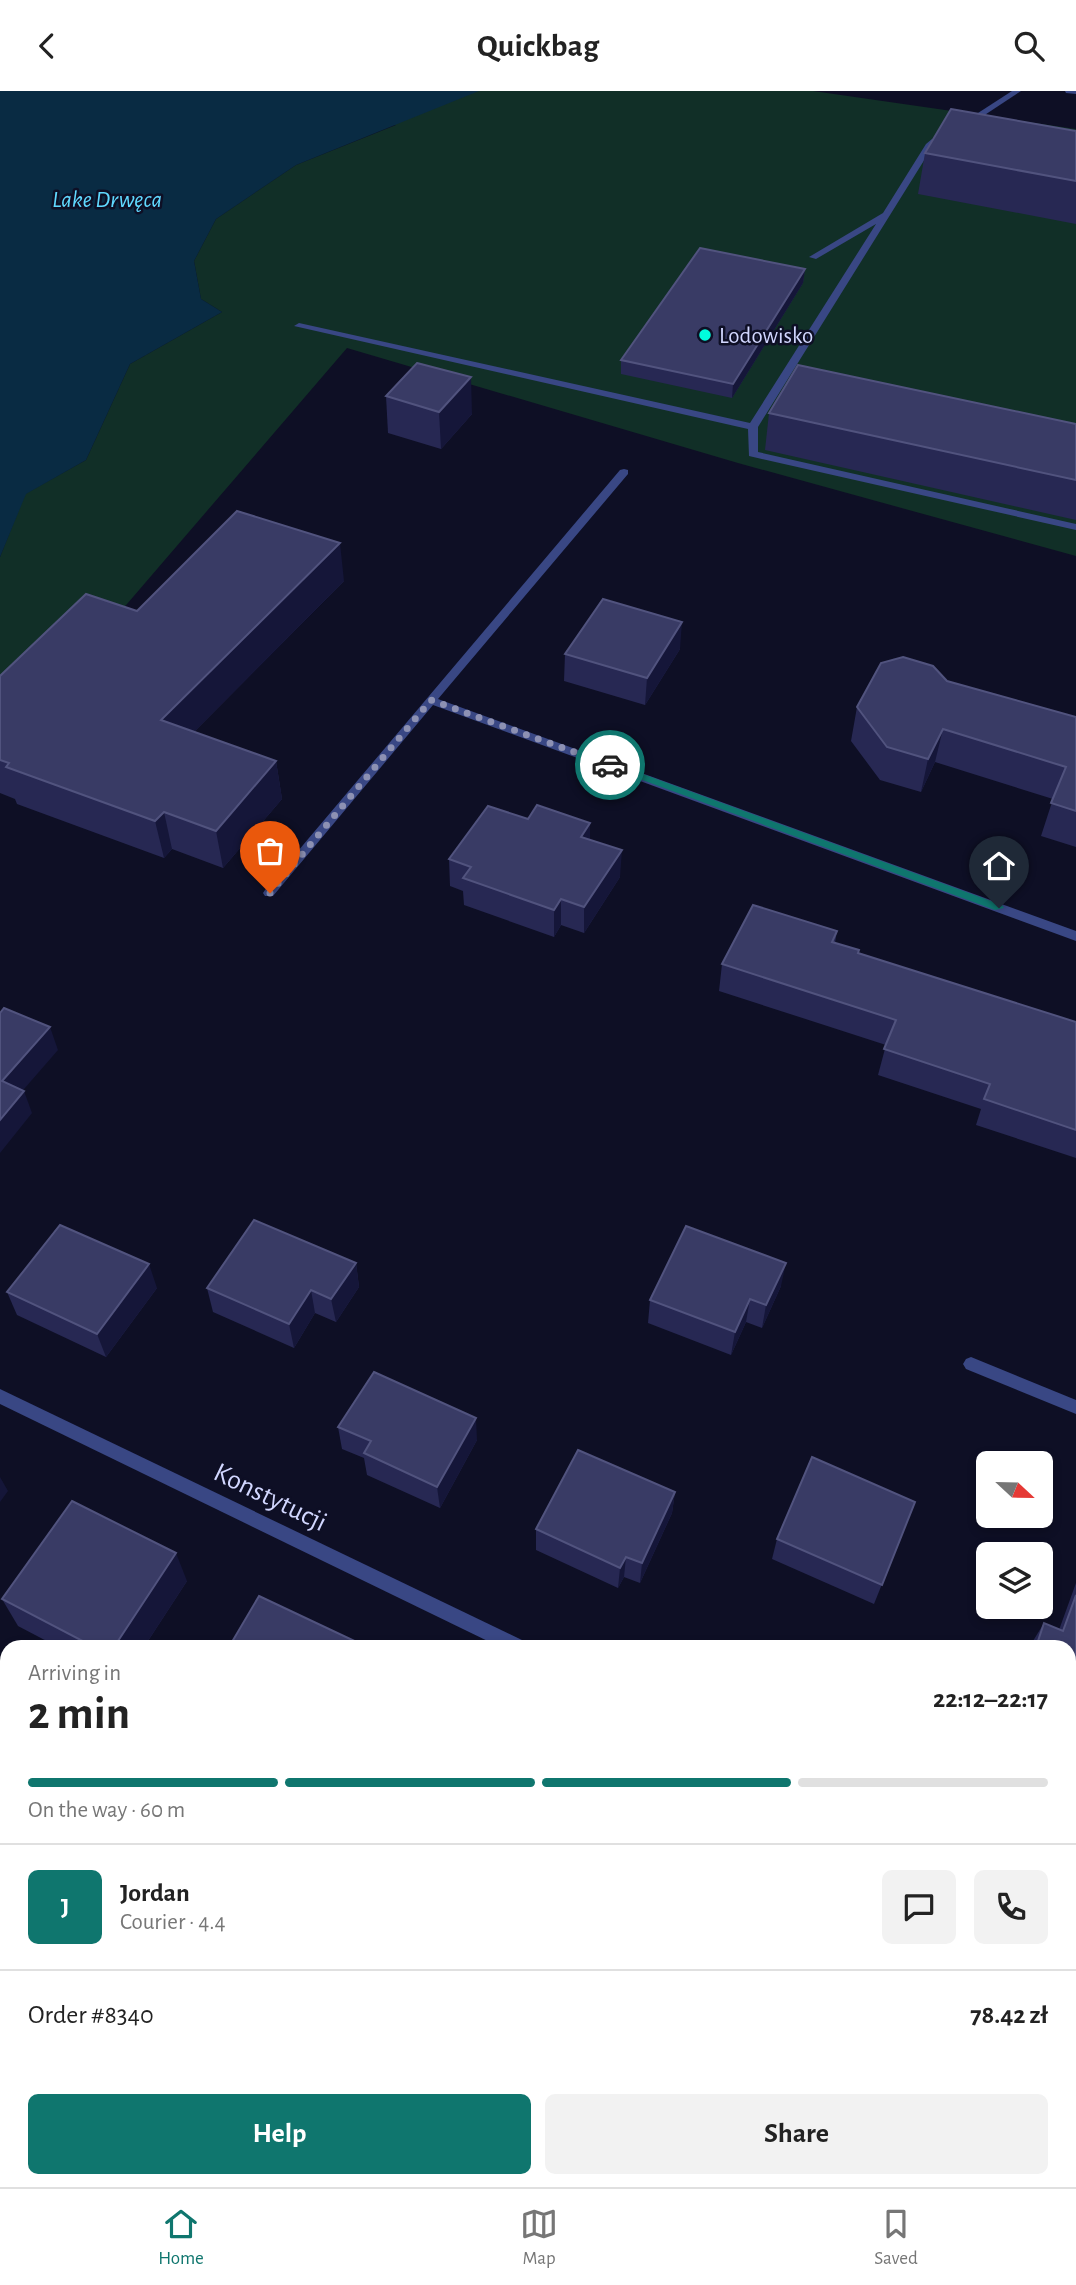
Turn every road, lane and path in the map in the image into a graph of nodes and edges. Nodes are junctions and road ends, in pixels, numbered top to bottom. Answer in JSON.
{"nodes":[{"id":1,"x":1017,"y":91,"type":"edge"},
{"id":2,"x":1069,"y":91,"type":"edge"},
{"id":3,"x":1076,"y":92,"type":"edge"},
{"id":4,"x":886,"y":214,"type":"junction"},
{"id":5,"x":813,"y":257,"type":"dead end"},
{"id":6,"x":299,"y":326,"type":"dead end"},
{"id":7,"x":753,"y":427,"type":"junction"},
{"id":8,"x":624,"y":472,"type":"dead end"},
{"id":9,"x":1076,"y":527,"type":"edge"},
{"id":10,"x":431,"y":700,"type":"junction"},
{"id":11,"x":270,"y":893,"type":"dead end"},
{"id":12,"x":1076,"y":936,"type":"edge"},
{"id":13,"x":971,"y":1364,"type":"dead end"},
{"id":14,"x":0,"y":1396,"type":"edge"},
{"id":15,"x":1076,"y":1407,"type":"edge"},
{"id":16,"x":504,"y":1640,"type":"edge"}],
"edges":[{"from":1,"to":4,"type":"street"},
{"from":2,"to":3,"type":"street"},
{"from":4,"to":5,"type":"street"},
{"from":4,"to":7,"type":"street"},
{"from":6,"to":7,"type":"street"},
{"from":7,"to":9,"type":"street"},
{"from":8,"to":10,"type":"street"},
{"from":10,"to":11,"type":"street"},
{"from":10,"to":12,"type":"street"},
{"from":13,"to":15,"type":"street"},
{"from":14,"to":16,"type":"street","name":"Konstytucji"}]}
